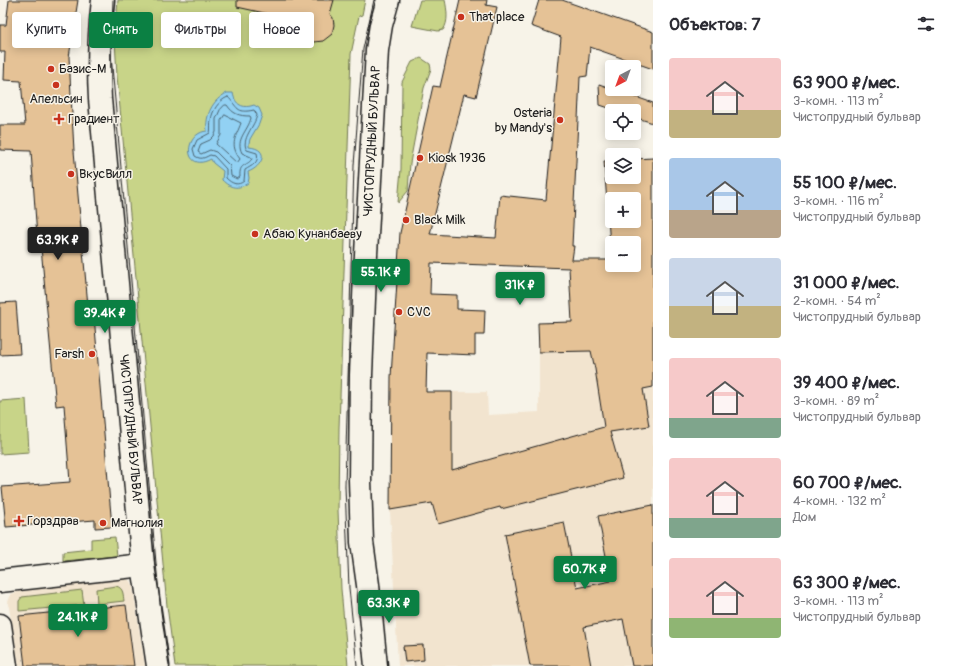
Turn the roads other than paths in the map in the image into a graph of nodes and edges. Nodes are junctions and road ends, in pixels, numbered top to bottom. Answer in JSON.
{"nodes":[{"id":1,"x":103,"y":0,"type":"edge"},
{"id":2,"x":388,"y":0,"type":"edge"},
{"id":3,"x":143,"y":565,"type":"junction"},
{"id":4,"x":0,"y":580,"type":"edge"},
{"id":5,"x":0,"y":625,"type":"edge"},
{"id":6,"x":6,"y":666,"type":"edge"},
{"id":7,"x":158,"y":666,"type":"edge"},
{"id":8,"x":376,"y":666,"type":"edge"}],
"edges":[{"from":1,"to":3,"type":"main road","name":"ЧИСТОПРУДНЫЙ БУЛЬВАР"},
{"from":2,"to":8,"type":"main road","name":"ЧИСТОПРУДНЫЙ БУЛЬВАР"},
{"from":3,"to":4,"type":"main road"},
{"from":3,"to":7,"type":"main road","name":"ЧИСТОПРУДНЫЙ БУЛЬВАР"},
{"from":5,"to":6,"type":"main road"}]}
